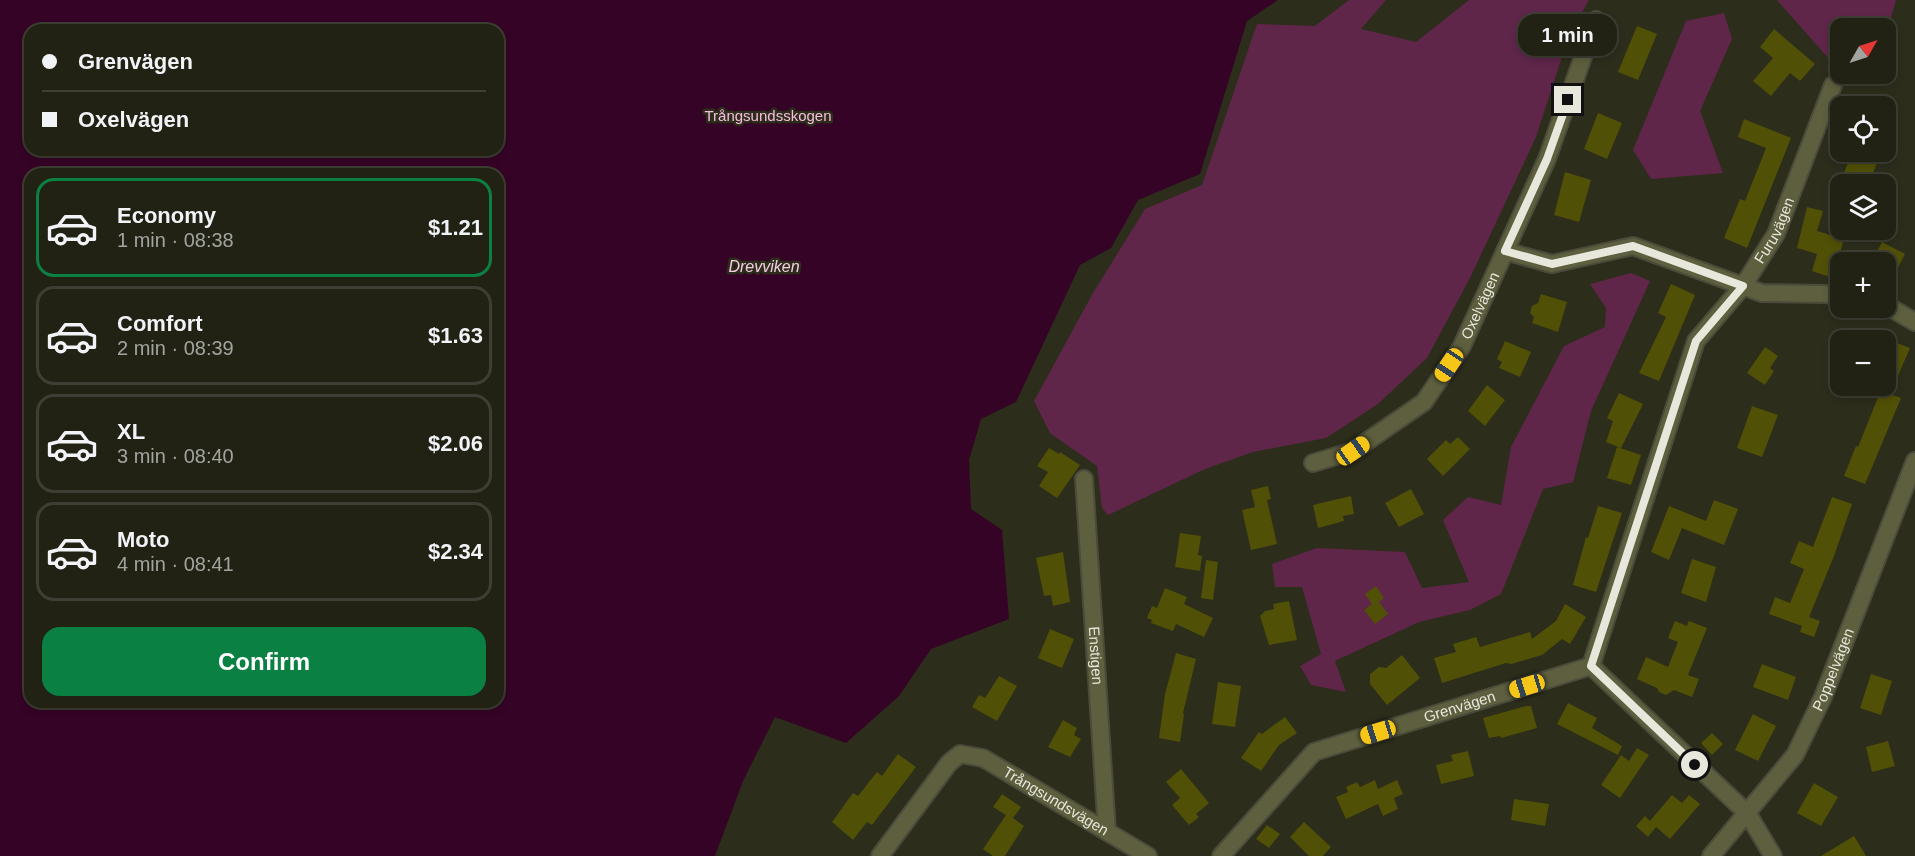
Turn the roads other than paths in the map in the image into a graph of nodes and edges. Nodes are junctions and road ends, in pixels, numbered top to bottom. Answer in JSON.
{"nodes":[{"id":1,"x":1596,"y":20,"type":"dead end"},
{"id":2,"x":1833,"y":85,"type":"dead end"},
{"id":3,"x":1505,"y":251,"type":"junction"},
{"id":4,"x":1743,"y":286,"type":"junction"},
{"id":5,"x":1830,"y":295,"type":"edge"},
{"id":6,"x":1896,"y":311,"type":"edge"},
{"id":7,"x":1915,"y":322,"type":"edge"},
{"id":8,"x":1915,"y":461,"type":"edge"},
{"id":9,"x":1313,"y":463,"type":"dead end"},
{"id":10,"x":1084,"y":478,"type":"dead end"},
{"id":11,"x":1591,"y":666,"type":"junction"},
{"id":12,"x":1748,"y":814,"type":"junction"},
{"id":13,"x":1107,"y":832,"type":"junction"},
{"id":14,"x":880,"y":856,"type":"edge"},
{"id":15,"x":1148,"y":856,"type":"edge"},
{"id":16,"x":1221,"y":856,"type":"edge"},
{"id":17,"x":1711,"y":856,"type":"edge"},
{"id":18,"x":1773,"y":856,"type":"edge"}],
"edges":[{"from":1,"to":3,"type":"street","name":"Oxelvägen"},
{"from":2,"to":4,"type":"street","name":"Furuvägen"},
{"from":3,"to":4,"type":"street"},
{"from":3,"to":9,"type":"street","name":"Oxelvägen"},
{"from":4,"to":5,"type":"street"},
{"from":4,"to":11,"type":"street","name":"Furuvägen"},
{"from":6,"to":7,"type":"street"},
{"from":8,"to":12,"type":"street","name":"Poppelvägen"},
{"from":10,"to":13,"type":"street","name":"Enstigen"},
{"from":11,"to":12,"type":"street"},
{"from":11,"to":16,"type":"street","name":"Grenvägen"},
{"from":12,"to":17,"type":"street","name":"Poppelvägen"},
{"from":12,"to":18,"type":"street"},
{"from":13,"to":14,"type":"street","name":"Trångsundsvägen"},
{"from":13,"to":15,"type":"street","name":"Trångsundsvägen"}]}
